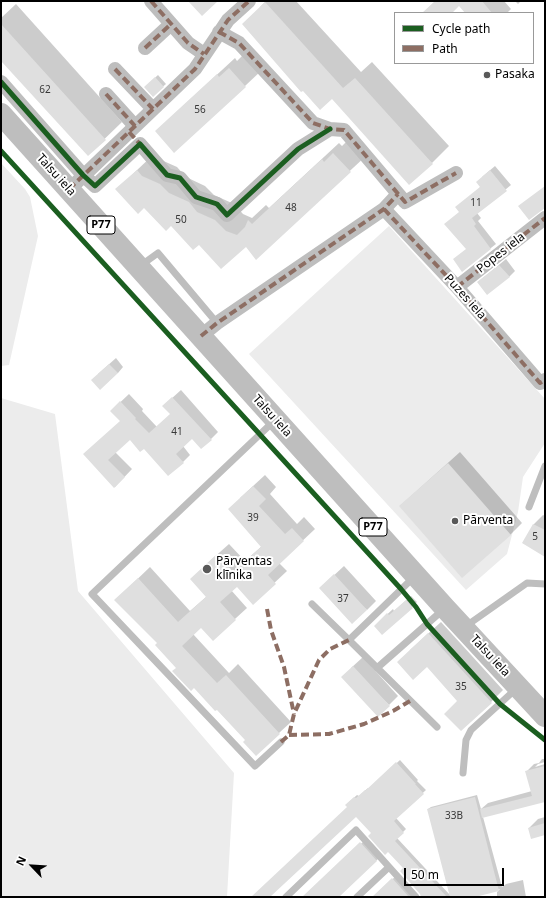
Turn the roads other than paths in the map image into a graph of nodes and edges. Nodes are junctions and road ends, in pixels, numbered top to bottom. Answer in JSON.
{"nodes":[{"id":1,"x":249,"y":1,"type":"edge"},
{"id":2,"x":155,"y":3,"type":"edge"},
{"id":3,"x":171,"y":24,"type":"junction"},
{"id":4,"x":219,"y":32,"type":"junction"},
{"id":5,"x":145,"y":48,"type":"dead end"},
{"id":6,"x":204,"y":54,"type":"junction"},
{"id":7,"x":115,"y":70,"type":"dead end"},
{"id":8,"x":1,"y":82,"type":"edge"},
{"id":9,"x":106,"y":94,"type":"dead end"},
{"id":10,"x":153,"y":109,"type":"junction"},
{"id":11,"x":1,"y":114,"type":"edge"},
{"id":12,"x":132,"y":129,"type":"junction"},
{"id":13,"x":330,"y":129,"type":"junction"},
{"id":14,"x":140,"y":144,"type":"junction"},
{"id":15,"x":456,"y":173,"type":"dead end"},
{"id":16,"x":76,"y":182,"type":"junction"},
{"id":17,"x":398,"y":194,"type":"junction"},
{"id":18,"x":384,"y":209,"type":"junction"},
{"id":19,"x":545,"y":218,"type":"edge"},
{"id":20,"x":457,"y":288,"type":"junction"},
{"id":21,"x":209,"y":329,"type":"junction"},
{"id":22,"x":545,"y":380,"type":"edge"},
{"id":23,"x":276,"y":419,"type":"junction"},
{"id":24,"x":545,"y":466,"type":"edge"},
{"id":25,"x":529,"y":507,"type":"dead end"},
{"id":26,"x":417,"y":575,"type":"junction"},
{"id":27,"x":545,"y":584,"type":"edge"},
{"id":28,"x":312,"y":604,"type":"dead end"},
{"id":29,"x":445,"y":608,"type":"junction"},
{"id":30,"x":464,"y":628,"type":"junction"},
{"id":31,"x":349,"y":640,"type":"junction"},
{"id":32,"x":377,"y":668,"type":"junction"},
{"id":33,"x":518,"y":687,"type":"junction"},
{"id":34,"x":545,"y":716,"type":"edge"},
{"id":35,"x":437,"y":727,"type":"dead end"},
{"id":36,"x":281,"y":742,"type":"dead end"},
{"id":37,"x":463,"y":773,"type":"dead end"},
{"id":38,"x":390,"y":867,"type":"junction"},
{"id":39,"x":286,"y":897,"type":"edge"},
{"id":40,"x":357,"y":897,"type":"edge"},
{"id":41,"x":416,"y":897,"type":"edge"}],
"edges":[{"from":1,"to":4,"type":"street"},
{"from":2,"to":3,"type":"street"},
{"from":3,"to":5,"type":"street"},
{"from":3,"to":6,"type":"street"},
{"from":4,"to":6,"type":"street"},
{"from":4,"to":13,"type":"street"},
{"from":6,"to":10,"type":"street"},
{"from":7,"to":10,"type":"street"},
{"from":8,"to":16,"type":"street"},
{"from":9,"to":12,"type":"street"},
{"from":10,"to":12,"type":"street"},
{"from":11,"to":16,"type":"main road","name":"Talsu iela","number":"P77"},
{"from":12,"to":14,"type":"street"},
{"from":12,"to":16,"type":"street"},
{"from":13,"to":14,"type":"street"},
{"from":13,"to":17,"type":"street"},
{"from":14,"to":16,"type":"street"},
{"from":15,"to":17,"type":"street"},
{"from":16,"to":21,"type":"main road","name":"Talsu iela","number":"P77"},
{"from":17,"to":18,"type":"street"},
{"from":18,"to":20,"type":"street","name":"Puzes iela"},
{"from":18,"to":21,"type":"street"},
{"from":19,"to":20,"type":"street","name":"Popes iela"},
{"from":20,"to":22,"type":"street","name":"Puzes iela"},
{"from":21,"to":23,"type":"main road","name":"Talsu iela","number":"P77"},
{"from":23,"to":26,"type":"main road","name":"Talsu iela","number":"P77"},
{"from":23,"to":36,"type":"lane"},
{"from":24,"to":25,"type":"lane"},
{"from":26,"to":29,"type":"main road","name":"Talsu iela","number":"P77"},
{"from":26,"to":31,"type":"lane"},
{"from":27,"to":30,"type":"lane"},
{"from":28,"to":31,"type":"lane"},
{"from":29,"to":30,"type":"main road","name":"Talsu iela","number":"P77"},
{"from":29,"to":32,"type":"lane"},
{"from":30,"to":33,"type":"main road","name":"Talsu iela","number":"P77"},
{"from":31,"to":32,"type":"lane"},
{"from":32,"to":35,"type":"lane"},
{"from":33,"to":34,"type":"main road","name":"Talsu iela","number":"P77"},
{"from":33,"to":37,"type":"lane"},
{"from":38,"to":39,"type":"lane"},
{"from":38,"to":40,"type":"lane"},
{"from":38,"to":41,"type":"lane"}]}
